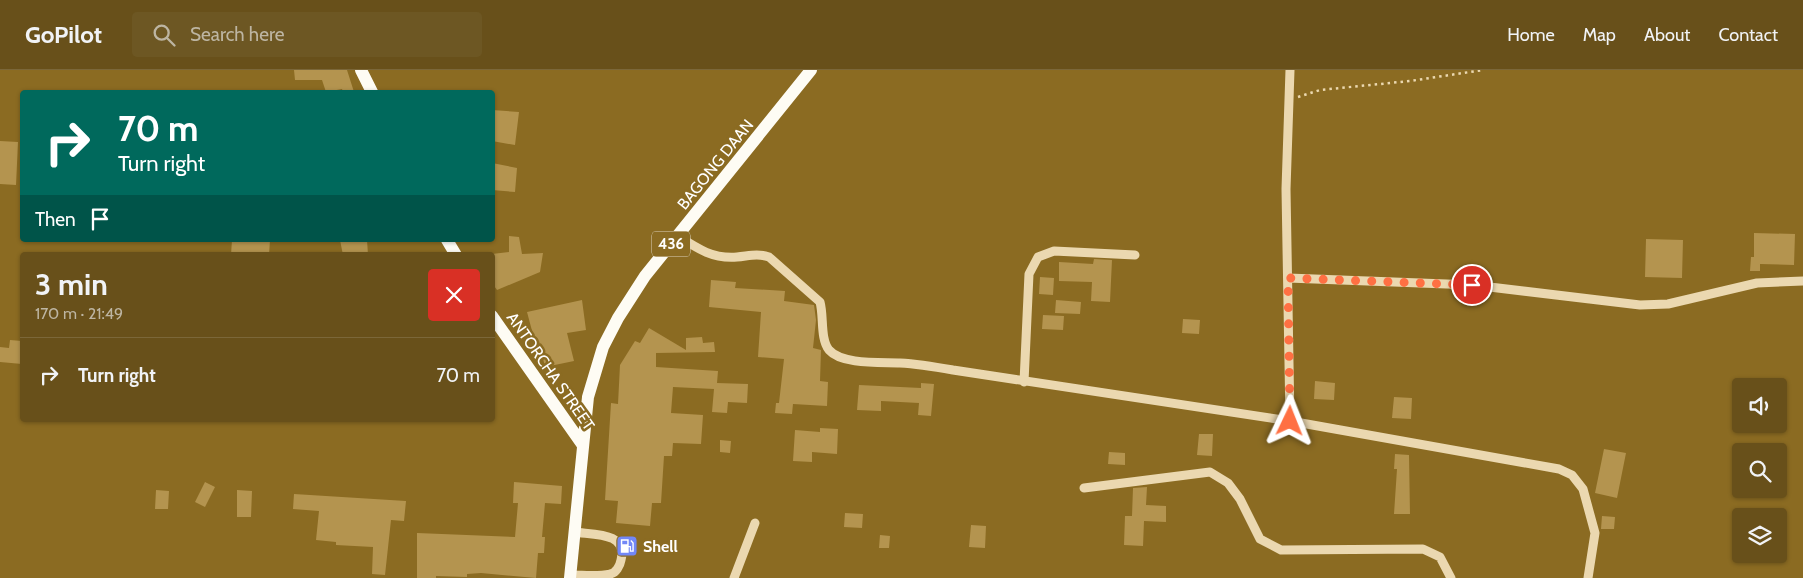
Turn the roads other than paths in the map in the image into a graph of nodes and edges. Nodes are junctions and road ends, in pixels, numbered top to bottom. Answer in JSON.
{"nodes":[{"id":1,"x":361,"y":70,"type":"edge"},
{"id":2,"x":811,"y":70,"type":"edge"},
{"id":3,"x":1290,"y":70,"type":"edge"},
{"id":4,"x":371,"y":90,"type":"edge"},
{"id":5,"x":678,"y":236,"type":"junction"},
{"id":6,"x":1135,"y":255,"type":"dead end"},
{"id":7,"x":1288,"y":278,"type":"junction"},
{"id":8,"x":1803,"y":281,"type":"edge"},
{"id":9,"x":495,"y":320,"type":"edge"},
{"id":10,"x":1024,"y":382,"type":"junction"},
{"id":11,"x":1290,"y":421,"type":"junction"},
{"id":12,"x":582,"y":444,"type":"junction"},
{"id":13,"x":1084,"y":488,"type":"dead end"},
{"id":14,"x":755,"y":523,"type":"dead end"},
{"id":15,"x":574,"y":532,"type":"junction"},
{"id":16,"x":570,"y":576,"type":"edge"},
{"id":17,"x":734,"y":578,"type":"edge"},
{"id":18,"x":1451,"y":578,"type":"edge"},
{"id":19,"x":1588,"y":578,"type":"edge"}],
"edges":[{"from":1,"to":4,"type":"main road"},
{"from":2,"to":5,"type":"main road","name":"BAGONG DAAN","number":"436"},
{"from":3,"to":7,"type":"street"},
{"from":5,"to":10,"type":"street"},
{"from":5,"to":12,"type":"main road","name":"BAGONG DAAN","number":"436"},
{"from":6,"to":10,"type":"street"},
{"from":7,"to":8,"type":"street"},
{"from":7,"to":11,"type":"street"},
{"from":9,"to":12,"type":"main road","name":"ANTORCHA STREET"},
{"from":10,"to":11,"type":"street"},
{"from":11,"to":19,"type":"street"},
{"from":12,"to":15,"type":"main road","number":"436"},
{"from":13,"to":18,"type":"street"},
{"from":14,"to":17,"type":"street"},
{"from":15,"to":16,"type":"main road","number":"436"},
{"from":15,"to":16,"type":"street"}]}
